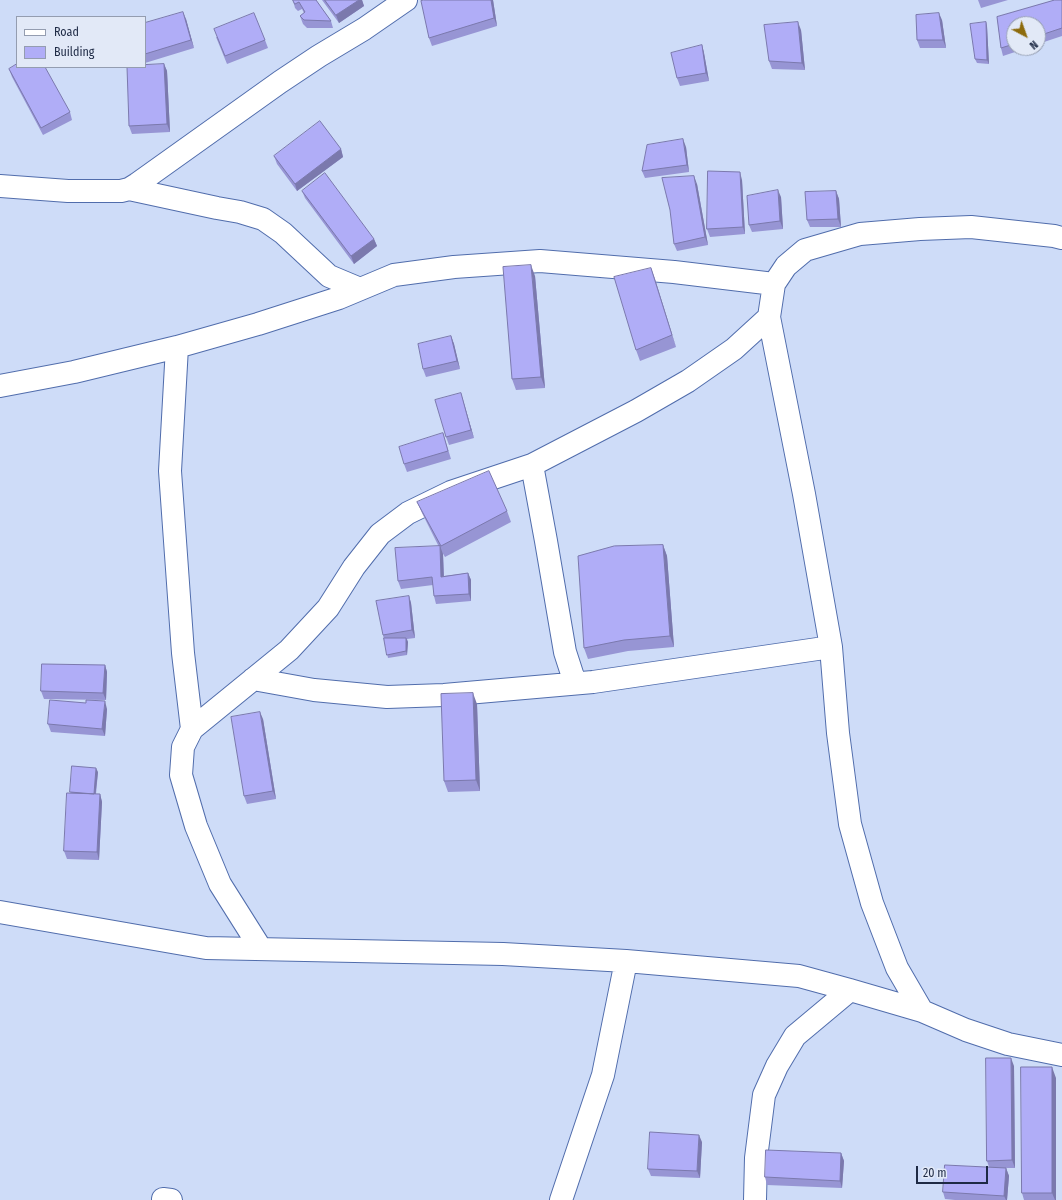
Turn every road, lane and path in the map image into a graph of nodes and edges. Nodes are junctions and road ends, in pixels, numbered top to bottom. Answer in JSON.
{"nodes":[{"id":1,"x":406,"y":0,"type":"edge"},
{"id":2,"x":0,"y":186,"type":"edge"},
{"id":3,"x":129,"y":189,"type":"junction"},
{"id":4,"x":1062,"y":238,"type":"edge"},
{"id":5,"x":774,"y":284,"type":"junction"},
{"id":6,"x":360,"y":289,"type":"junction"},
{"id":7,"x":769,"y":317,"type":"junction"},
{"id":8,"x":177,"y":347,"type":"junction"},
{"id":9,"x":0,"y":386,"type":"edge"},
{"id":10,"x":532,"y":466,"type":"junction"},
{"id":11,"x":831,"y":647,"type":"junction"},
{"id":12,"x":253,"y":679,"type":"junction"},
{"id":13,"x":574,"y":683,"type":"junction"},
{"id":14,"x":192,"y":729,"type":"junction"},
{"id":15,"x":0,"y":912,"type":"edge"},
{"id":16,"x":261,"y":949,"type":"junction"},
{"id":17,"x":626,"y":961,"type":"junction"},
{"id":18,"x":850,"y":990,"type":"junction"},
{"id":19,"x":922,"y":1011,"type":"junction"},
{"id":20,"x":1062,"y":1054,"type":"edge"},
{"id":21,"x":560,"y":1200,"type":"edge"},
{"id":22,"x":755,"y":1200,"type":"edge"}],
"edges":[{"from":1,"to":3,"type":"street"},
{"from":2,"to":3,"type":"street"},
{"from":3,"to":6,"type":"street"},
{"from":4,"to":5,"type":"street"},
{"from":5,"to":6,"type":"street"},
{"from":5,"to":7,"type":"street"},
{"from":6,"to":8,"type":"street"},
{"from":7,"to":10,"type":"street"},
{"from":7,"to":11,"type":"street"},
{"from":8,"to":9,"type":"street"},
{"from":8,"to":14,"type":"street"},
{"from":10,"to":12,"type":"street"},
{"from":10,"to":13,"type":"street"},
{"from":11,"to":13,"type":"street"},
{"from":11,"to":19,"type":"street"},
{"from":12,"to":13,"type":"street"},
{"from":12,"to":14,"type":"street"},
{"from":14,"to":16,"type":"street"},
{"from":15,"to":16,"type":"street"},
{"from":16,"to":17,"type":"street"},
{"from":17,"to":18,"type":"street"},
{"from":17,"to":21,"type":"street"},
{"from":18,"to":19,"type":"street"},
{"from":18,"to":22,"type":"street"},
{"from":19,"to":20,"type":"street"}]}
